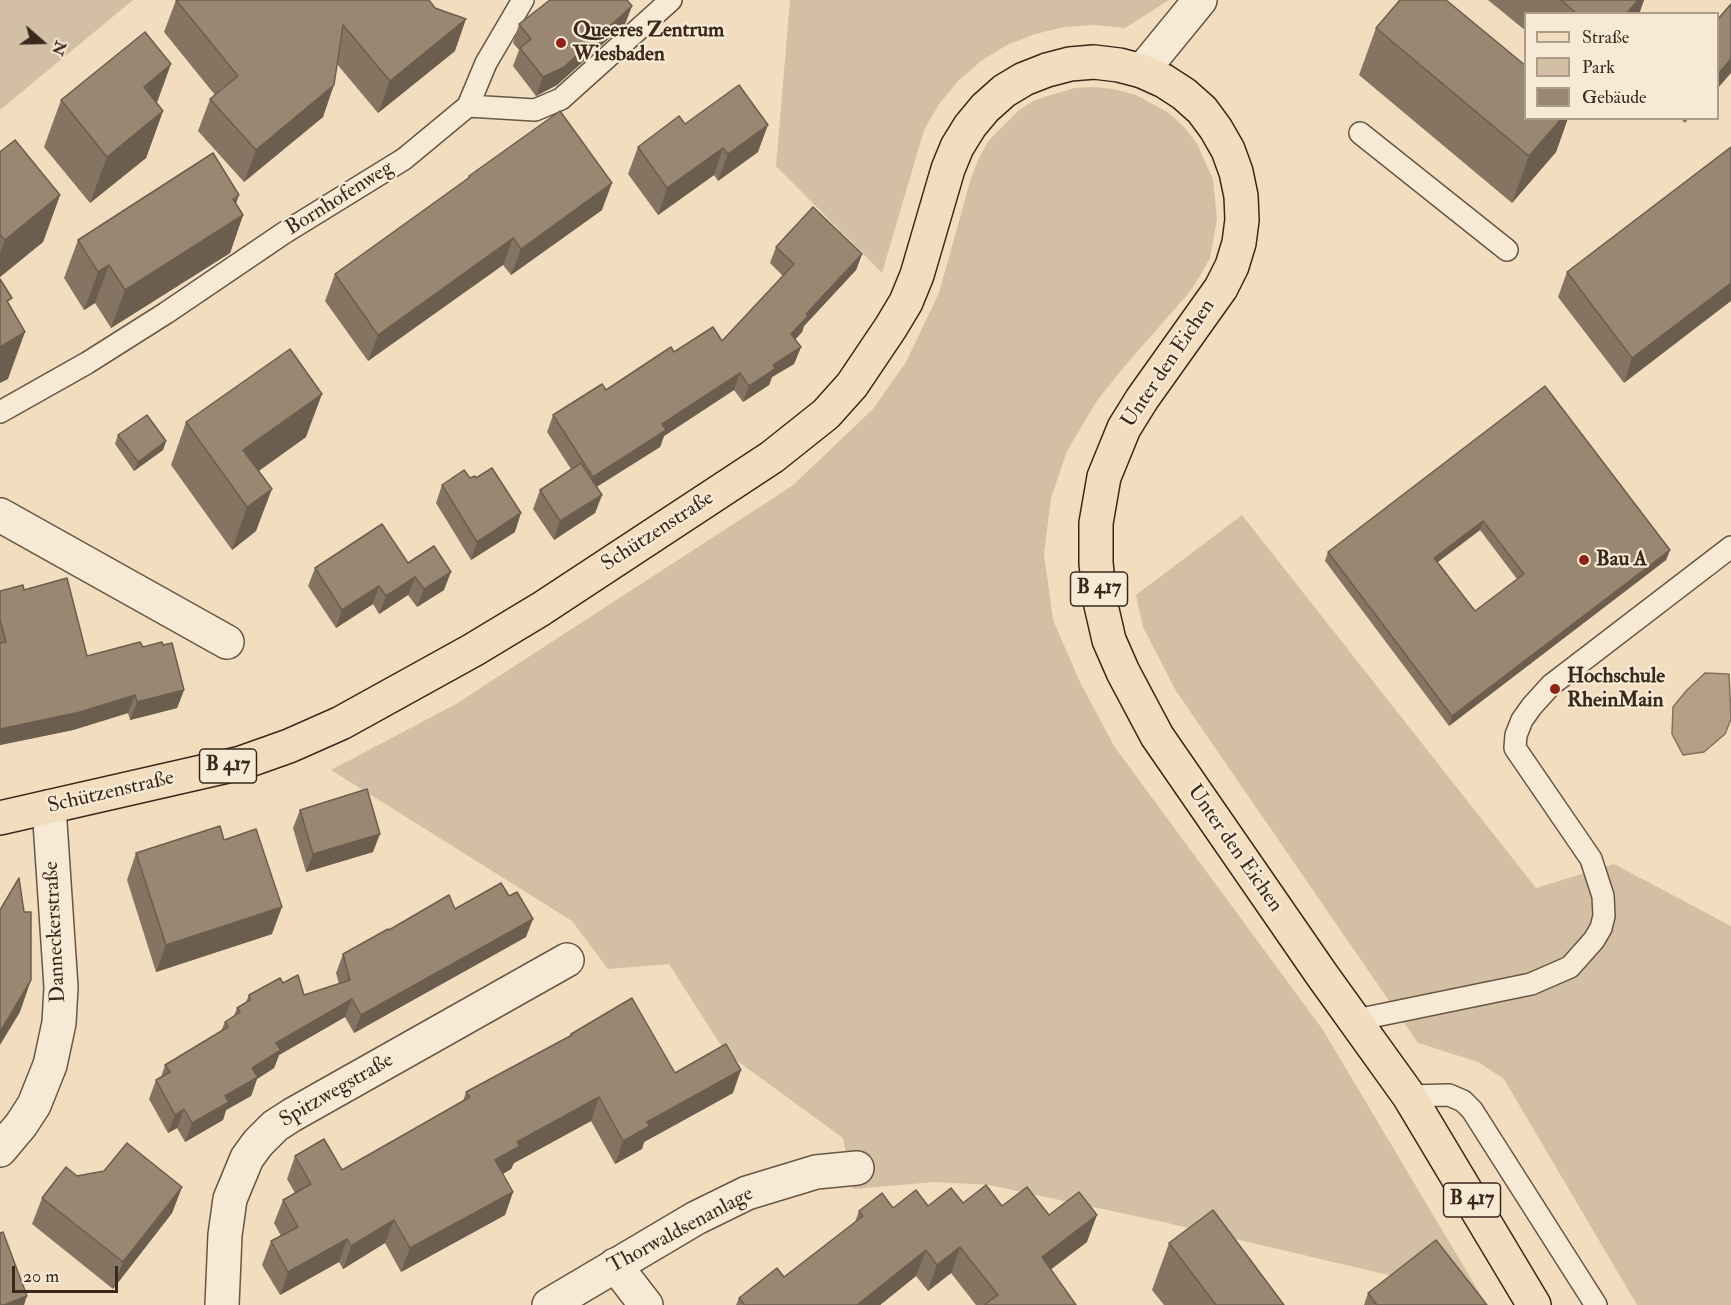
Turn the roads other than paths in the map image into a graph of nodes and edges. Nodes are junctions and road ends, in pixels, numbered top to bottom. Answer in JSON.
{"nodes":[{"id":1,"x":523,"y":0,"type":"edge"},
{"id":2,"x":671,"y":0,"type":"edge"},
{"id":3,"x":1200,"y":0,"type":"edge"},
{"id":4,"x":1142,"y":71,"type":"junction"},
{"id":5,"x":468,"y":106,"type":"junction"},
{"id":6,"x":1360,"y":133,"type":"dead end"},
{"id":7,"x":1507,"y":250,"type":"dead end"},
{"id":8,"x":0,"y":412,"type":"edge"},
{"id":9,"x":0,"y":515,"type":"edge"},
{"id":10,"x":1731,"y":548,"type":"edge"},
{"id":11,"x":227,"y":642,"type":"dead end"},
{"id":12,"x":49,"y":807,"type":"junction"},
{"id":13,"x":0,"y":818,"type":"edge"},
{"id":14,"x":567,"y":960,"type":"dead end"},
{"id":15,"x":1356,"y":1020,"type":"junction"},
{"id":16,"x":1409,"y":1096,"type":"junction"},
{"id":17,"x":0,"y":1150,"type":"edge"},
{"id":18,"x":856,"y":1168,"type":"dead end"},
{"id":19,"x":615,"y":1264,"type":"junction"},
{"id":20,"x":222,"y":1305,"type":"edge"},
{"id":21,"x":549,"y":1305,"type":"edge"},
{"id":22,"x":646,"y":1305,"type":"edge"},
{"id":23,"x":1534,"y":1305,"type":"edge"},
{"id":24,"x":1596,"y":1305,"type":"edge"}],
"edges":[{"from":1,"to":5,"type":"lane"},
{"from":2,"to":5,"type":"lane"},
{"from":3,"to":4,"type":"street"},
{"from":4,"to":12,"type":"main road","name":"Schützenstraße","number":"B 417"},
{"from":4,"to":15,"type":"main road","name":"Unter den Eichen","number":"B 417"},
{"from":5,"to":8,"type":"lane","name":"Bornhofenweg"},
{"from":6,"to":7,"type":"lane"},
{"from":9,"to":11,"type":"street"},
{"from":10,"to":15,"type":"lane"},
{"from":12,"to":13,"type":"main road","name":"Schützenstraße","number":"B 417"},
{"from":12,"to":17,"type":"street","name":"Danneckerstraße"},
{"from":14,"to":20,"type":"street","name":"Spitzwegstraße"},
{"from":15,"to":16,"type":"main road","name":"Unter den Eichen","number":"B 417"},
{"from":16,"to":23,"type":"main road","name":"Unter den Eichen","number":"B 417"},
{"from":16,"to":24,"type":"lane"},
{"from":18,"to":19,"type":"street","name":"Thorwaldsenanlage"},
{"from":19,"to":21,"type":"street","name":"Thorwaldsenanlage"},
{"from":19,"to":22,"type":"street"}]}
